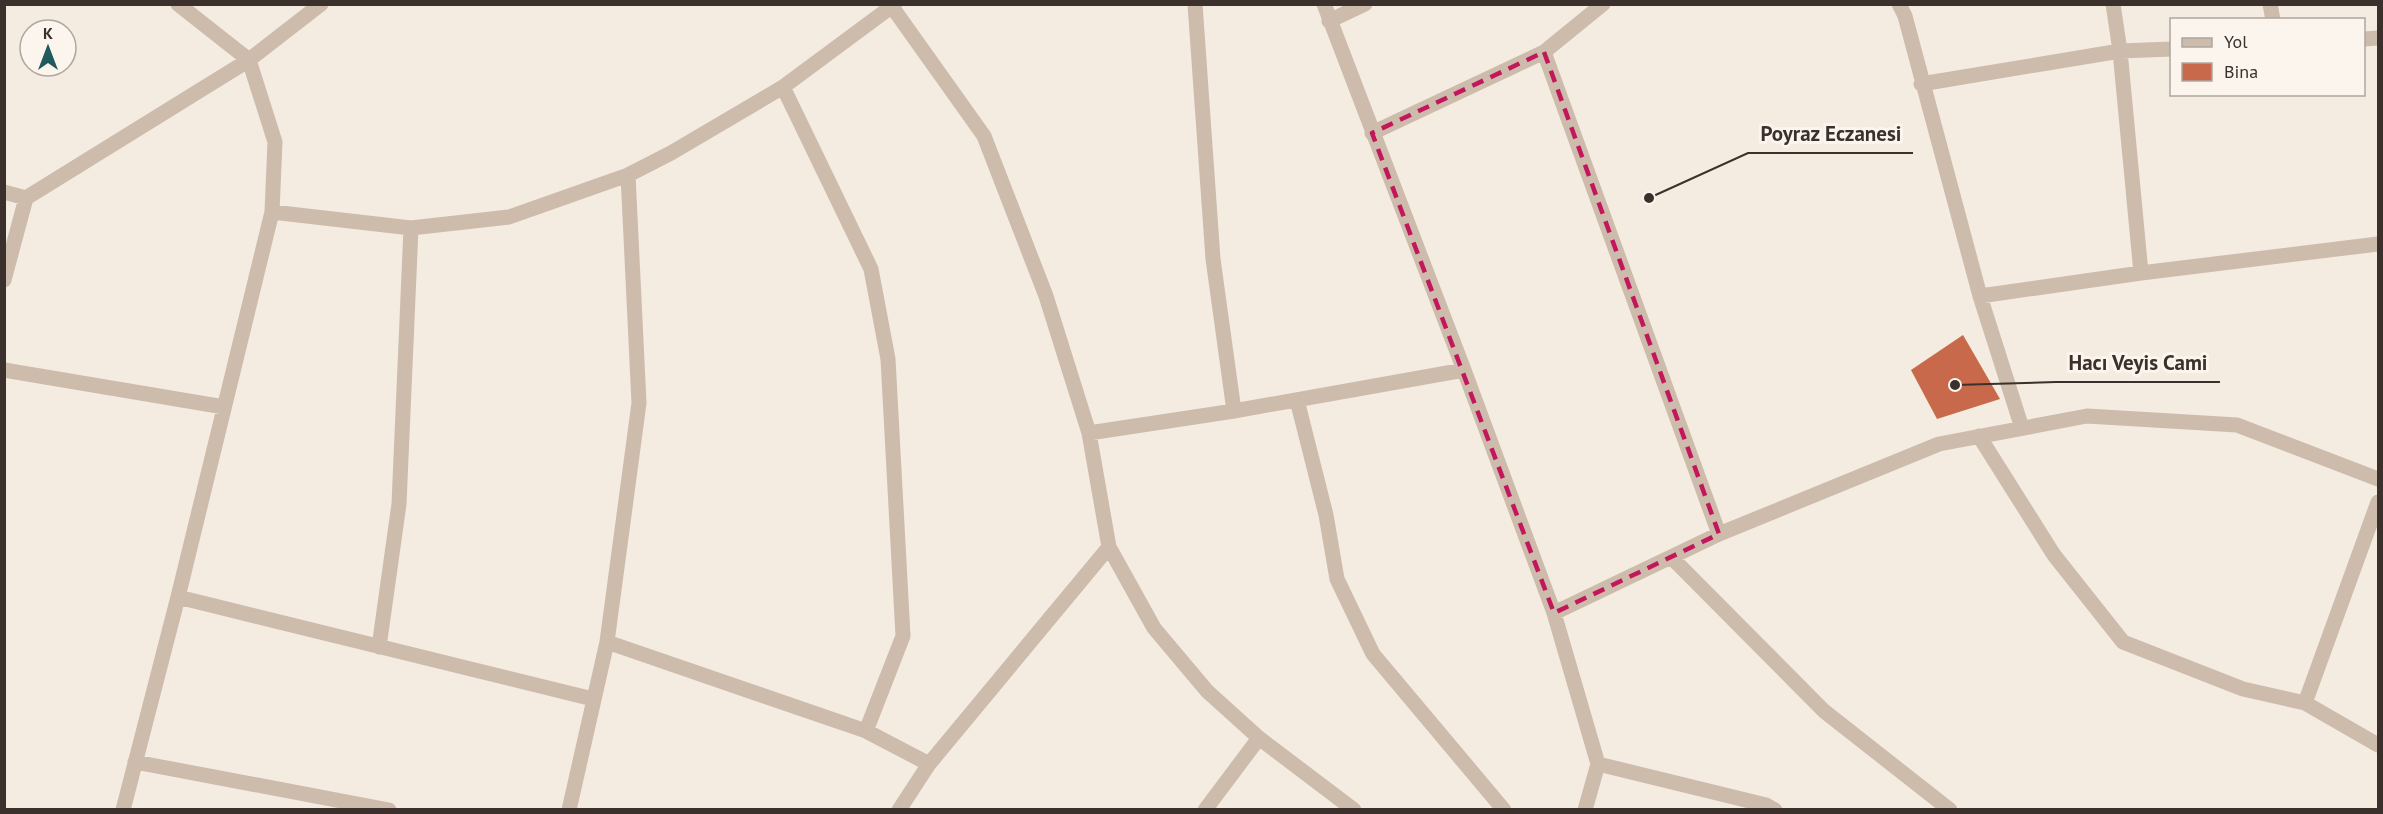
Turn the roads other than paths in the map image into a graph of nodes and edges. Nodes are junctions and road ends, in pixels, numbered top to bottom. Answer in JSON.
{"nodes":[{"id":1,"x":178,"y":4,"type":"edge"},
{"id":2,"x":321,"y":4,"type":"edge"},
{"id":3,"x":1195,"y":4,"type":"edge"},
{"id":4,"x":1324,"y":4,"type":"edge"},
{"id":5,"x":1365,"y":4,"type":"edge"},
{"id":6,"x":1603,"y":4,"type":"edge"},
{"id":7,"x":1899,"y":4,"type":"edge"},
{"id":8,"x":2113,"y":4,"type":"edge"},
{"id":9,"x":892,"y":5,"type":"edge"},
{"id":10,"x":1329,"y":21,"type":"junction"},
{"id":11,"x":2170,"y":48,"type":"edge"},
{"id":12,"x":2120,"y":51,"type":"junction"},
{"id":13,"x":1544,"y":52,"type":"junction"},
{"id":14,"x":249,"y":60,"type":"junction"},
{"id":15,"x":1921,"y":84,"type":"junction"},
{"id":16,"x":783,"y":87,"type":"junction"},
{"id":17,"x":1372,"y":133,"type":"junction"},
{"id":18,"x":628,"y":176,"type":"junction"},
{"id":19,"x":4,"y":192,"type":"edge"},
{"id":20,"x":26,"y":198,"type":"junction"},
{"id":21,"x":272,"y":212,"type":"junction"},
{"id":22,"x":411,"y":228,"type":"junction"},
{"id":23,"x":2379,"y":244,"type":"edge"},
{"id":24,"x":2141,"y":273,"type":"junction"},
{"id":25,"x":4,"y":280,"type":"edge"},
{"id":26,"x":1980,"y":296,"type":"junction"},
{"id":27,"x":4,"y":370,"type":"edge"},
{"id":28,"x":1464,"y":370,"type":"junction"},
{"id":29,"x":1297,"y":400,"type":"junction"},
{"id":30,"x":224,"y":407,"type":"junction"},
{"id":31,"x":1234,"y":411,"type":"junction"},
{"id":32,"x":2022,"y":429,"type":"junction"},
{"id":33,"x":1089,"y":433,"type":"junction"},
{"id":34,"x":1979,"y":436,"type":"junction"},
{"id":35,"x":2379,"y":479,"type":"edge"},
{"id":36,"x":2379,"y":502,"type":"edge"},
{"id":37,"x":1719,"y":534,"type":"junction"},
{"id":38,"x":1109,"y":547,"type":"junction"},
{"id":39,"x":1671,"y":557,"type":"junction"},
{"id":40,"x":178,"y":597,"type":"junction"},
{"id":41,"x":1554,"y":614,"type":"junction"},
{"id":42,"x":607,"y":642,"type":"junction"},
{"id":43,"x":379,"y":646,"type":"junction"},
{"id":44,"x":593,"y":699,"type":"junction"},
{"id":45,"x":2305,"y":703,"type":"junction"},
{"id":46,"x":866,"y":731,"type":"junction"},
{"id":47,"x":1259,"y":738,"type":"junction"},
{"id":48,"x":2379,"y":745,"type":"edge"},
{"id":49,"x":135,"y":762,"type":"junction"},
{"id":50,"x":929,"y":764,"type":"junction"},
{"id":51,"x":1598,"y":764,"type":"junction"},
{"id":52,"x":123,"y":810,"type":"edge"},
{"id":53,"x":389,"y":810,"type":"edge"},
{"id":54,"x":569,"y":810,"type":"edge"},
{"id":55,"x":899,"y":810,"type":"edge"},
{"id":56,"x":1205,"y":810,"type":"edge"},
{"id":57,"x":1354,"y":810,"type":"edge"},
{"id":58,"x":1504,"y":810,"type":"edge"},
{"id":59,"x":1585,"y":810,"type":"edge"},
{"id":60,"x":1775,"y":810,"type":"edge"},
{"id":61,"x":1950,"y":810,"type":"edge"}],
"edges":[{"from":1,"to":14,"type":"street"},
{"from":2,"to":14,"type":"street"},
{"from":3,"to":31,"type":"street"},
{"from":4,"to":10,"type":"street"},
{"from":5,"to":10,"type":"street"},
{"from":6,"to":13,"type":"street"},
{"from":7,"to":15,"type":"street"},
{"from":8,"to":12,"type":"street"},
{"from":9,"to":16,"type":"street"},
{"from":9,"to":33,"type":"street"},
{"from":10,"to":17,"type":"street"},
{"from":11,"to":12,"type":"street"},
{"from":12,"to":15,"type":"street"},
{"from":12,"to":24,"type":"street"},
{"from":13,"to":17,"type":"street"},
{"from":13,"to":37,"type":"street"},
{"from":14,"to":20,"type":"street"},
{"from":14,"to":21,"type":"street"},
{"from":15,"to":26,"type":"street"},
{"from":16,"to":18,"type":"street"},
{"from":16,"to":46,"type":"street"},
{"from":17,"to":28,"type":"street"},
{"from":18,"to":22,"type":"street"},
{"from":18,"to":42,"type":"street"},
{"from":19,"to":20,"type":"street"},
{"from":20,"to":25,"type":"street"},
{"from":21,"to":22,"type":"street"},
{"from":21,"to":30,"type":"street"},
{"from":22,"to":43,"type":"street"},
{"from":23,"to":24,"type":"street"},
{"from":24,"to":26,"type":"street"},
{"from":26,"to":32,"type":"street"},
{"from":27,"to":30,"type":"street"},
{"from":28,"to":29,"type":"street"},
{"from":28,"to":41,"type":"street"},
{"from":29,"to":31,"type":"street"},
{"from":29,"to":58,"type":"street"},
{"from":30,"to":40,"type":"street"},
{"from":31,"to":33,"type":"street"},
{"from":32,"to":34,"type":"street"},
{"from":32,"to":35,"type":"street"},
{"from":33,"to":38,"type":"street"},
{"from":34,"to":37,"type":"street"},
{"from":34,"to":45,"type":"street"},
{"from":36,"to":45,"type":"street"},
{"from":37,"to":39,"type":"street"},
{"from":38,"to":47,"type":"street"},
{"from":38,"to":50,"type":"street"},
{"from":39,"to":41,"type":"street"},
{"from":39,"to":61,"type":"street"},
{"from":40,"to":43,"type":"street"},
{"from":40,"to":49,"type":"street"},
{"from":41,"to":51,"type":"street"},
{"from":42,"to":44,"type":"street"},
{"from":42,"to":46,"type":"street"},
{"from":43,"to":44,"type":"street"},
{"from":44,"to":54,"type":"street"},
{"from":45,"to":48,"type":"street"},
{"from":46,"to":50,"type":"street"},
{"from":47,"to":56,"type":"street"},
{"from":47,"to":57,"type":"street"},
{"from":49,"to":52,"type":"street"},
{"from":49,"to":53,"type":"street"},
{"from":50,"to":55,"type":"street"},
{"from":51,"to":59,"type":"street"},
{"from":51,"to":60,"type":"street"}]}
